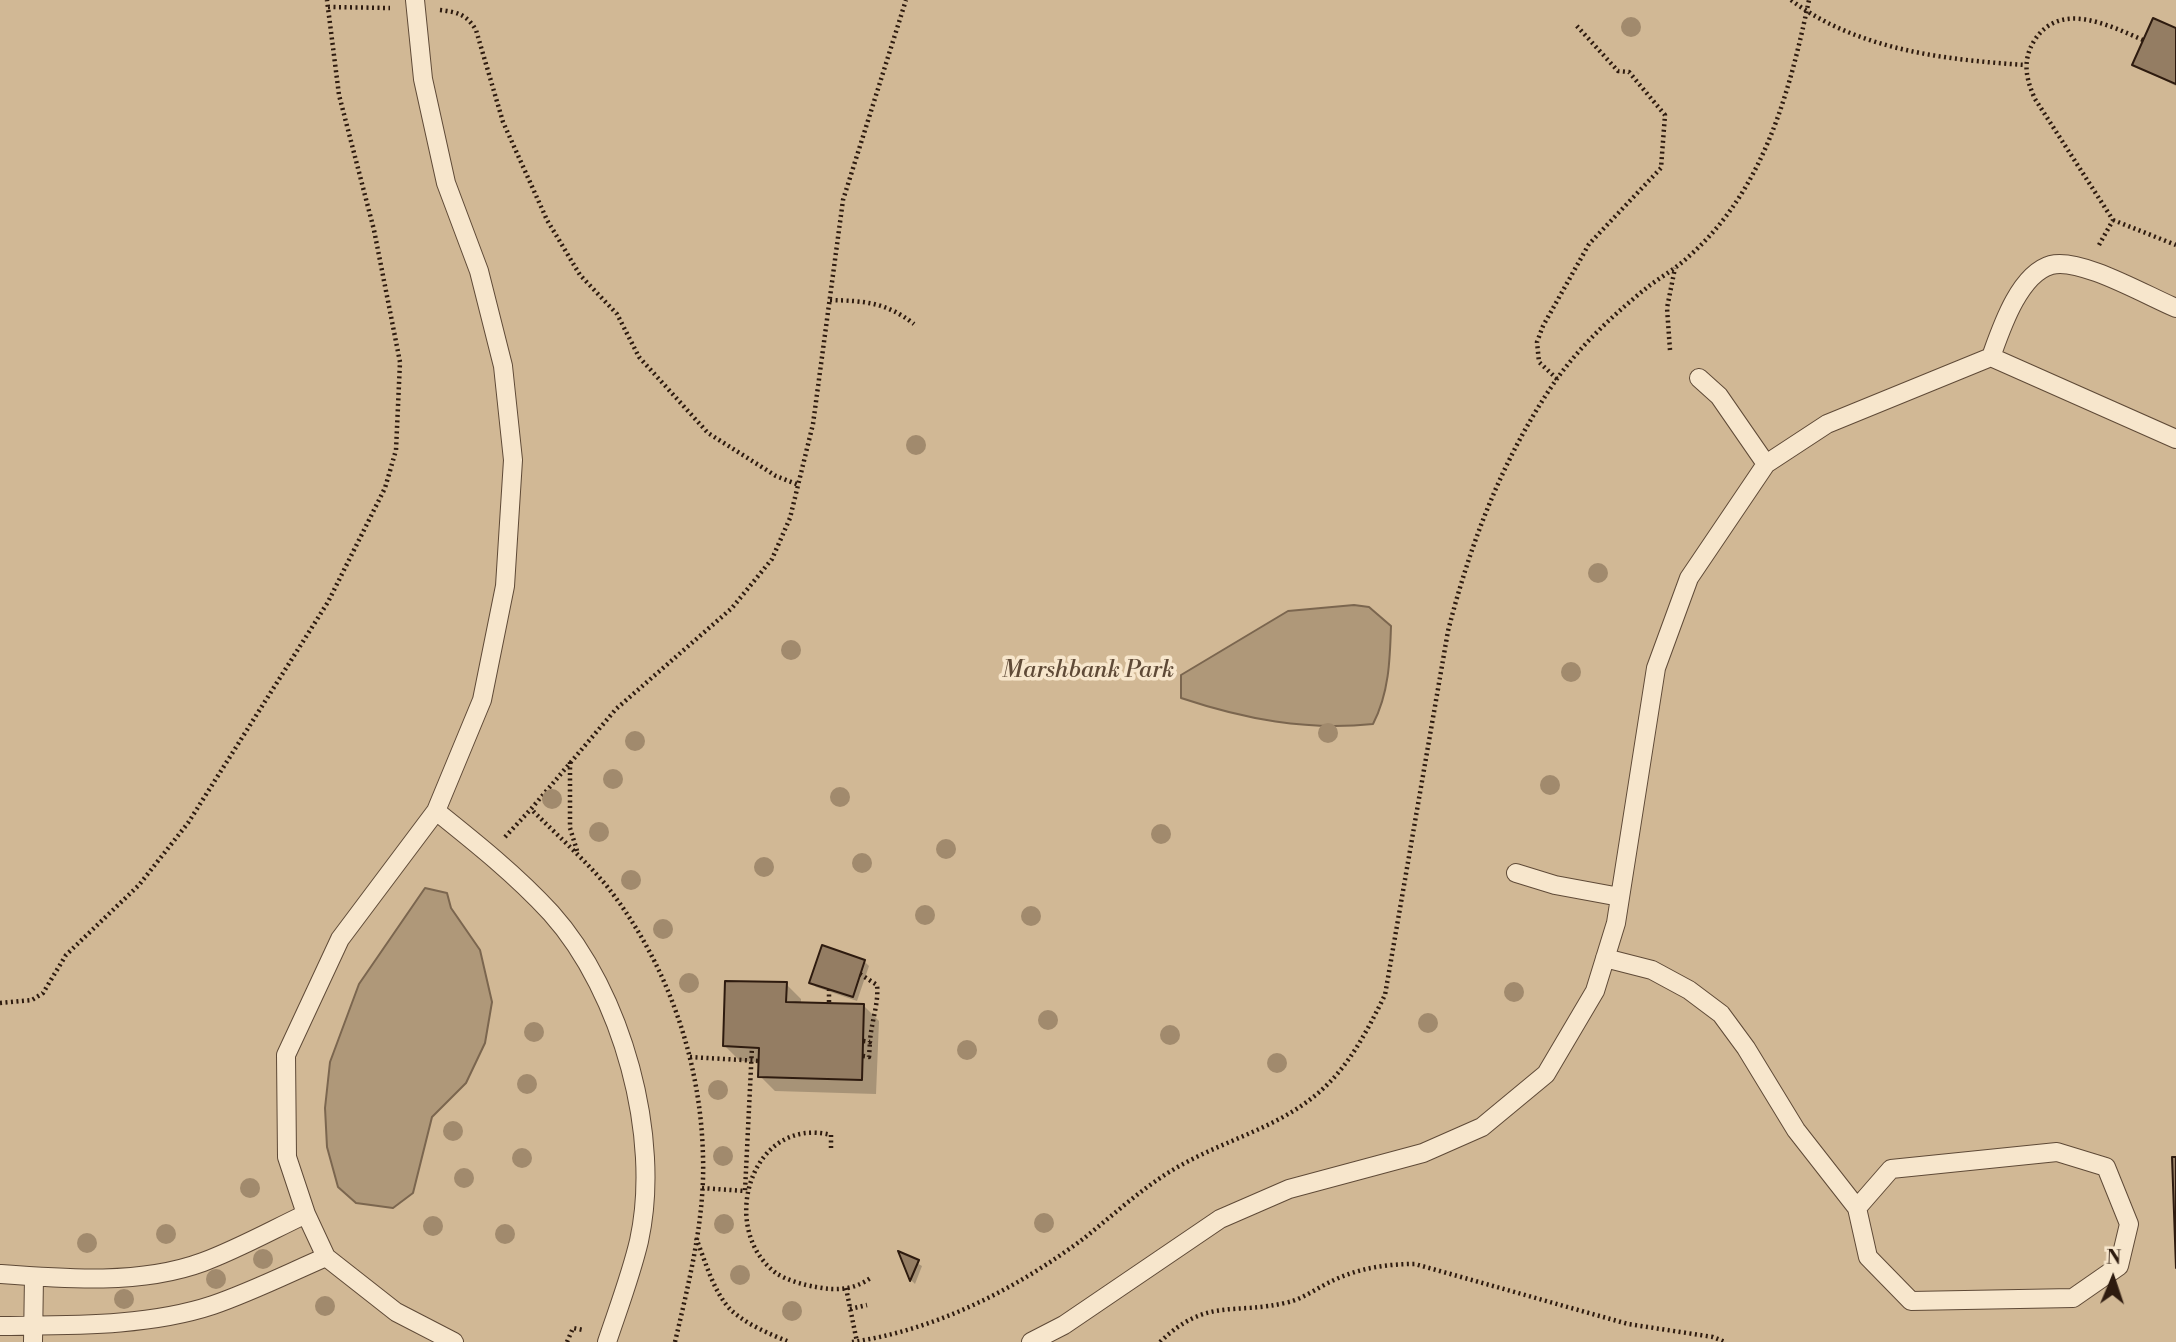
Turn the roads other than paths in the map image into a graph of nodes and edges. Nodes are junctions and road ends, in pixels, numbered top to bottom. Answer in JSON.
{"nodes":[{"id":1,"x":415,"y":5,"type":"edge"},
{"id":2,"x":2176,"y":308,"type":"edge"},
{"id":3,"x":1991,"y":357,"type":"junction"},
{"id":4,"x":1699,"y":377,"type":"dead end"},
{"id":5,"x":2176,"y":439,"type":"edge"},
{"id":6,"x":1766,"y":464,"type":"junction"},
{"id":7,"x":436,"y":811,"type":"junction"},
{"id":8,"x":1516,"y":873,"type":"dead end"},
{"id":9,"x":1620,"y":897,"type":"junction"},
{"id":10,"x":1605,"y":958,"type":"junction"},
{"id":11,"x":1857,"y":1208,"type":"junction"},
{"id":12,"x":306,"y":1214,"type":"junction"},
{"id":13,"x":327,"y":1257,"type":"junction"},
{"id":14,"x":0,"y":1274,"type":"edge"},
{"id":15,"x":34,"y":1277,"type":"junction"},
{"id":16,"x":0,"y":1326,"type":"edge"},
{"id":17,"x":33,"y":1334,"type":"edge"},
{"id":18,"x":454,"y":1342,"type":"edge"},
{"id":19,"x":607,"y":1342,"type":"edge"},
{"id":20,"x":1031,"y":1342,"type":"edge"}],
"edges":[{"from":1,"to":7,"type":"lane"},
{"from":2,"to":3,"type":"lane"},
{"from":3,"to":5,"type":"lane"},
{"from":3,"to":6,"type":"lane"},
{"from":4,"to":6,"type":"lane"},
{"from":6,"to":9,"type":"lane"},
{"from":7,"to":12,"type":"lane"},
{"from":7,"to":19,"type":"lane"},
{"from":8,"to":9,"type":"lane"},
{"from":9,"to":10,"type":"lane"},
{"from":10,"to":11,"type":"lane"},
{"from":10,"to":20,"type":"lane"},
{"from":11,"to":11,"type":"lane"},
{"from":12,"to":13,"type":"lane"},
{"from":12,"to":15,"type":"lane"},
{"from":13,"to":17,"type":"lane"},
{"from":13,"to":18,"type":"lane"},
{"from":14,"to":15,"type":"lane"},
{"from":15,"to":17,"type":"lane"},
{"from":16,"to":17,"type":"lane"}]}
